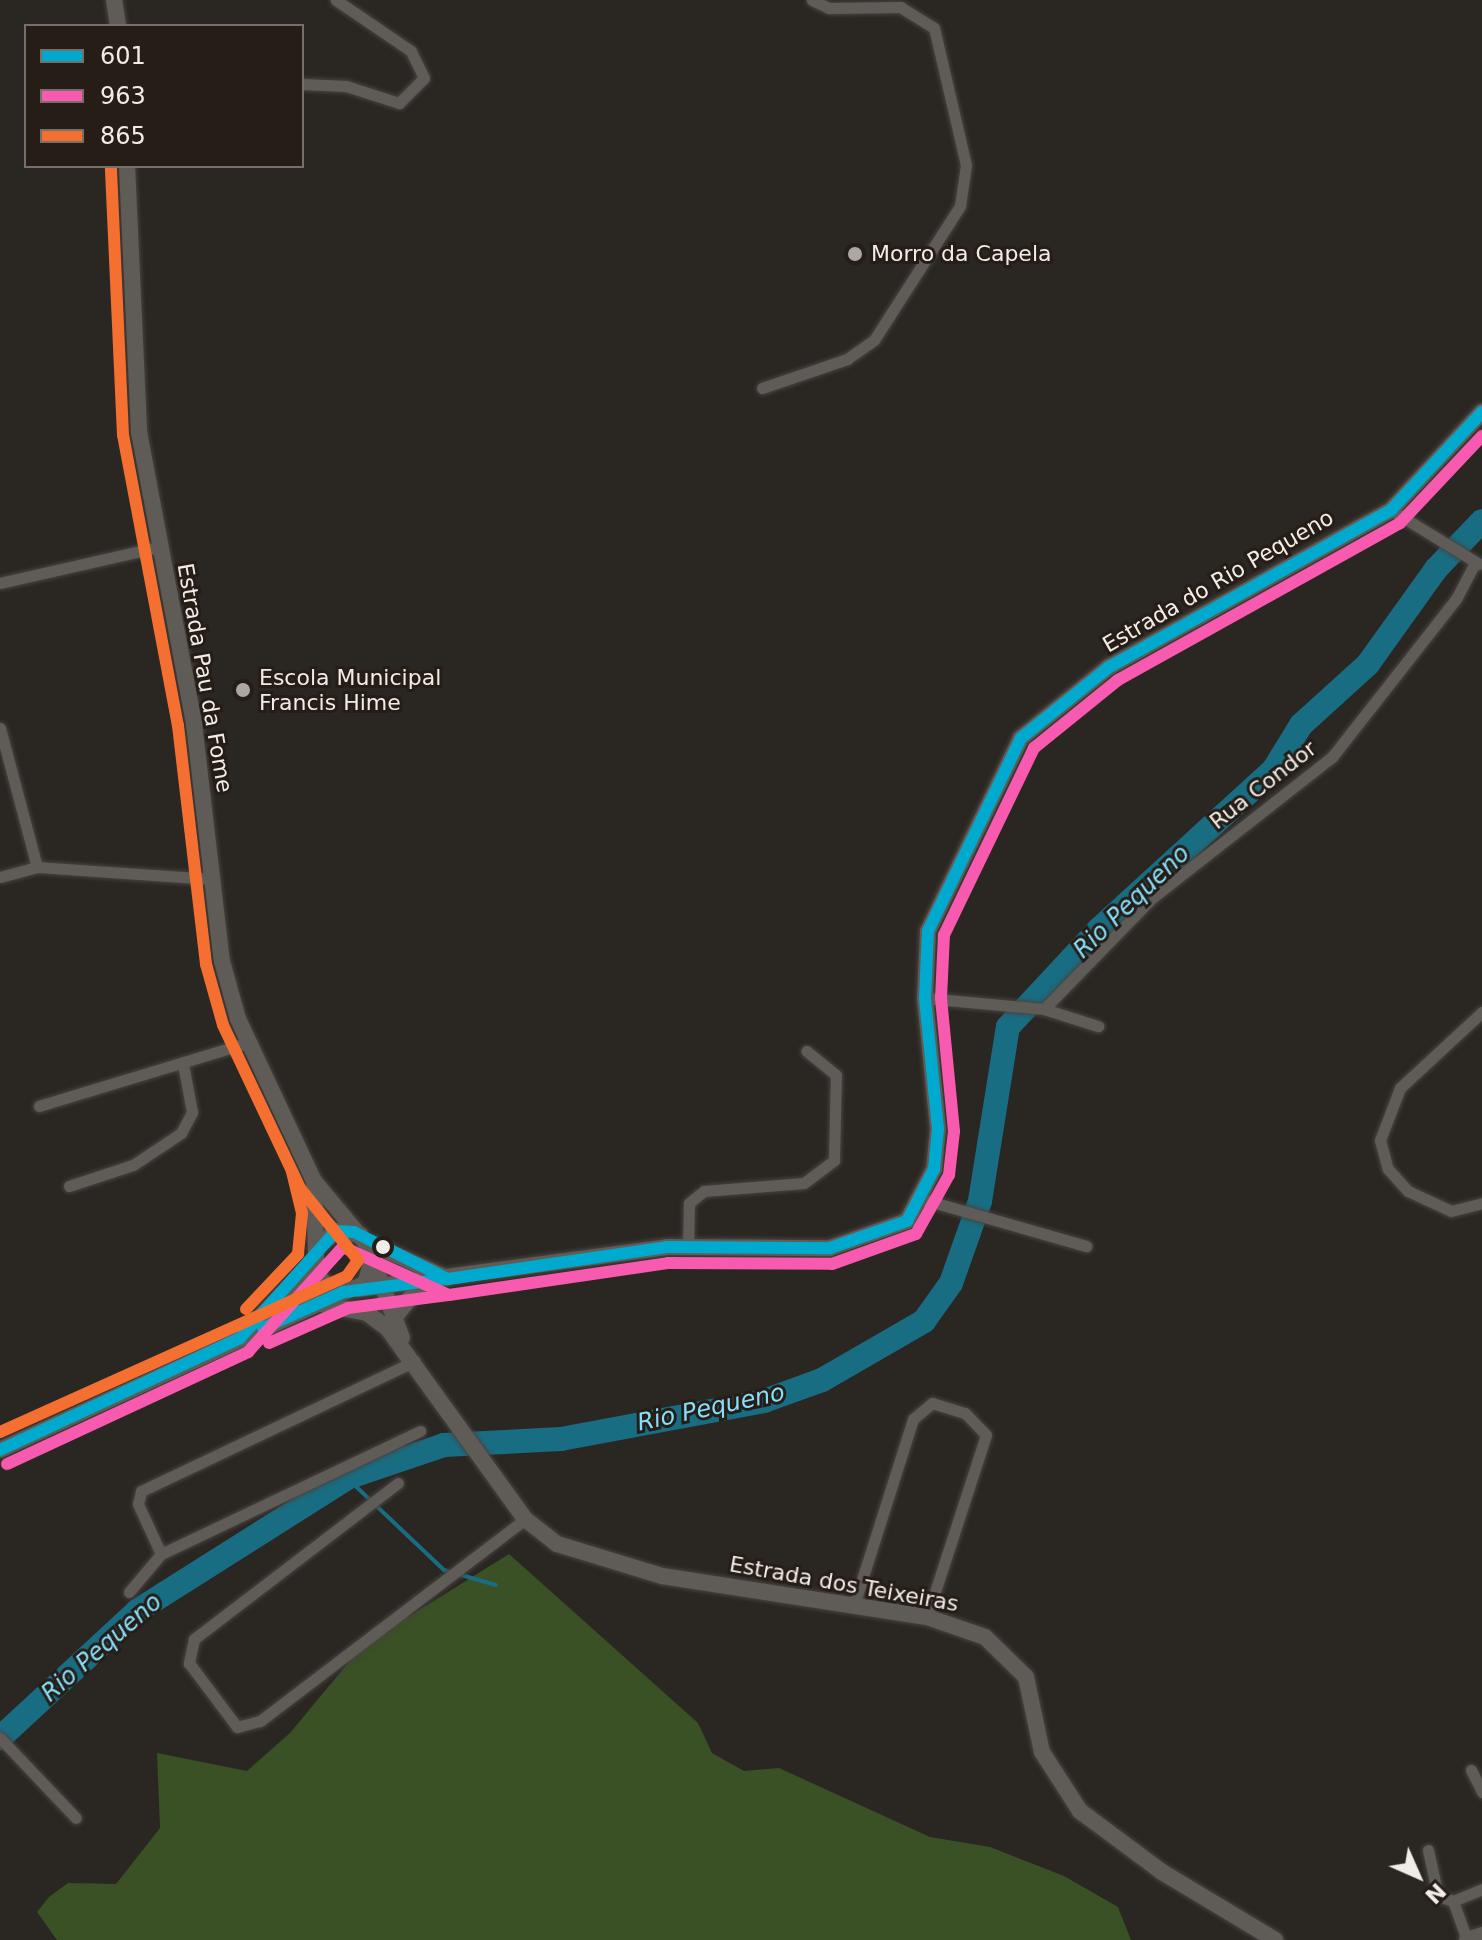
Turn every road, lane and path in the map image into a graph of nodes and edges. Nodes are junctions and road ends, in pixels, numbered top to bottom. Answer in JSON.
{"nodes":[{"id":1,"x":114,"y":0,"type":"edge"},
{"id":2,"x":336,"y":0,"type":"edge"},
{"id":3,"x":812,"y":0,"type":"edge"},
{"id":4,"x":118,"y":24,"type":"edge"},
{"id":5,"x":304,"y":84,"type":"edge"},
{"id":6,"x":127,"y":168,"type":"edge"},
{"id":7,"x":762,"y":388,"type":"dead end"},
{"id":8,"x":1482,"y":412,"type":"edge"},
{"id":9,"x":1391,"y":510,"type":"junction"},
{"id":10,"x":158,"y":547,"type":"junction"},
{"id":11,"x":1474,"y":562,"type":"edge"},
{"id":12,"x":0,"y":583,"type":"edge"},
{"id":13,"x":0,"y":728,"type":"edge"},
{"id":14,"x":37,"y":867,"type":"junction"},
{"id":15,"x":0,"y":877,"type":"edge"},
{"id":16,"x":214,"y":879,"type":"junction"},
{"id":17,"x":925,"y":998,"type":"junction"},
{"id":18,"x":1040,"y":1008,"type":"junction"},
{"id":19,"x":1482,"y":1012,"type":"edge"},
{"id":20,"x":1098,"y":1026,"type":"dead end"},
{"id":21,"x":249,"y":1042,"type":"junction"},
{"id":22,"x":806,"y":1051,"type":"dead end"},
{"id":23,"x":183,"y":1064,"type":"junction"},
{"id":24,"x":39,"y":1106,"type":"dead end"},
{"id":25,"x":314,"y":1181,"type":"junction"},
{"id":26,"x":69,"y":1186,"type":"dead end"},
{"id":27,"x":922,"y":1199,"type":"junction"},
{"id":28,"x":1482,"y":1203,"type":"edge"},
{"id":29,"x":366,"y":1239,"type":"junction"},
{"id":30,"x":688,"y":1246,"type":"junction"},
{"id":31,"x":1086,"y":1246,"type":"dead end"},
{"id":32,"x":314,"y":1255,"type":"junction"},
{"id":33,"x":375,"y":1263,"type":"junction"},
{"id":34,"x":448,"y":1279,"type":"junction"},
{"id":35,"x":422,"y":1283,"type":"junction"},
{"id":36,"x":382,"y":1287,"type":"junction"},
{"id":37,"x":344,"y":1294,"type":"junction"},
{"id":38,"x":394,"y":1318,"type":"junction"},
{"id":39,"x":240,"y":1338,"type":"junction"},
{"id":40,"x":405,"y":1346,"type":"junction"},
{"id":41,"x":415,"y":1361,"type":"junction"},
{"id":42,"x":420,"y":1431,"type":"dead end"},
{"id":43,"x":0,"y":1450,"type":"edge"},
{"id":44,"x":398,"y":1483,"type":"dead end"},
{"id":45,"x":525,"y":1519,"type":"junction"},
{"id":46,"x":161,"y":1554,"type":"junction"},
{"id":47,"x":129,"y":1592,"type":"dead end"},
{"id":48,"x":854,"y":1605,"type":"junction"},
{"id":49,"x":927,"y":1617,"type":"junction"},
{"id":50,"x":0,"y":1738,"type":"edge"},
{"id":51,"x":1471,"y":1770,"type":"dead end"},
{"id":52,"x":1482,"y":1792,"type":"edge"},
{"id":53,"x":76,"y":1818,"type":"dead end"},
{"id":54,"x":1428,"y":1850,"type":"dead end"},
{"id":55,"x":1482,"y":1889,"type":"edge"},
{"id":56,"x":1453,"y":1901,"type":"junction"},
{"id":57,"x":1482,"y":1935,"type":"edge"},
{"id":58,"x":1275,"y":1940,"type":"edge"},
{"id":59,"x":1467,"y":1940,"type":"edge"}],
"edges":[{"from":1,"to":4,"type":"street"},
{"from":2,"to":5,"type":"street"},
{"from":3,"to":7,"type":"street"},
{"from":6,"to":10,"type":"street","name":"Estrada Pau da Fome"},
{"from":8,"to":9,"type":"street","name":"Estrada do Rio Pequeno"},
{"from":9,"to":11,"type":"street"},
{"from":9,"to":17,"type":"street","name":"Estrada do Rio Pequeno"},
{"from":10,"to":12,"type":"street"},
{"from":10,"to":16,"type":"street","name":"Estrada Pau da Fome"},
{"from":11,"to":18,"type":"street","name":"Rua Condor"},
{"from":13,"to":14,"type":"street"},
{"from":14,"to":15,"type":"street"},
{"from":14,"to":16,"type":"street"},
{"from":16,"to":21,"type":"street","name":"Estrada Pau da Fome"},
{"from":17,"to":18,"type":"street"},
{"from":17,"to":27,"type":"street","name":"Estrada do Rio Pequeno"},
{"from":18,"to":20,"type":"street"},
{"from":19,"to":28,"type":"street"},
{"from":21,"to":23,"type":"street"},
{"from":21,"to":25,"type":"street","name":"Estrada Pau da Fome"},
{"from":22,"to":30,"type":"street"},
{"from":23,"to":24,"type":"street"},
{"from":23,"to":26,"type":"street"},
{"from":25,"to":29,"type":"street","name":"Estrada Pau da Fome"},
{"from":25,"to":32,"type":"street","name":"Estrada Pau da Fome"},
{"from":27,"to":30,"type":"street"},
{"from":27,"to":31,"type":"street"},
{"from":29,"to":32,"type":"street"},
{"from":29,"to":33,"type":"street","name":"Estrada dos Teixeiras"},
{"from":29,"to":34,"type":"street"},
{"from":30,"to":34,"type":"street"},
{"from":32,"to":37,"type":"street"},
{"from":32,"to":39,"type":"street"},
{"from":33,"to":36,"type":"street","name":"Estrada dos Teixeiras"},
{"from":33,"to":37,"type":"street"},
{"from":34,"to":35,"type":"street"},
{"from":35,"to":36,"type":"street"},
{"from":35,"to":38,"type":"street"},
{"from":36,"to":37,"type":"street"},
{"from":36,"to":38,"type":"street","name":"Estrada dos Teixeiras"},
{"from":37,"to":39,"type":"street"},
{"from":37,"to":40,"type":"street","name":"Estrada dos Teixeiras"},
{"from":38,"to":40,"type":"street","name":"Estrada dos Teixeiras"},
{"from":39,"to":43,"type":"street"},
{"from":40,"to":41,"type":"street","name":"Estrada dos Teixeiras"},
{"from":41,"to":45,"type":"street","name":"Estrada dos Teixeiras"},
{"from":41,"to":46,"type":"street"},
{"from":42,"to":46,"type":"street"},
{"from":44,"to":45,"type":"street"},
{"from":45,"to":48,"type":"street","name":"Estrada dos Teixeiras"},
{"from":46,"to":47,"type":"street"},
{"from":48,"to":49,"type":"street","name":"Estrada dos Teixeiras"},
{"from":48,"to":49,"type":"street"},
{"from":49,"to":58,"type":"street","name":"Estrada dos Teixeiras"},
{"from":50,"to":53,"type":"street"},
{"from":51,"to":52,"type":"street"},
{"from":54,"to":56,"type":"street"},
{"from":55,"to":56,"type":"street"},
{"from":56,"to":59,"type":"street"},
{"from":57,"to":59,"type":"street"}]}
